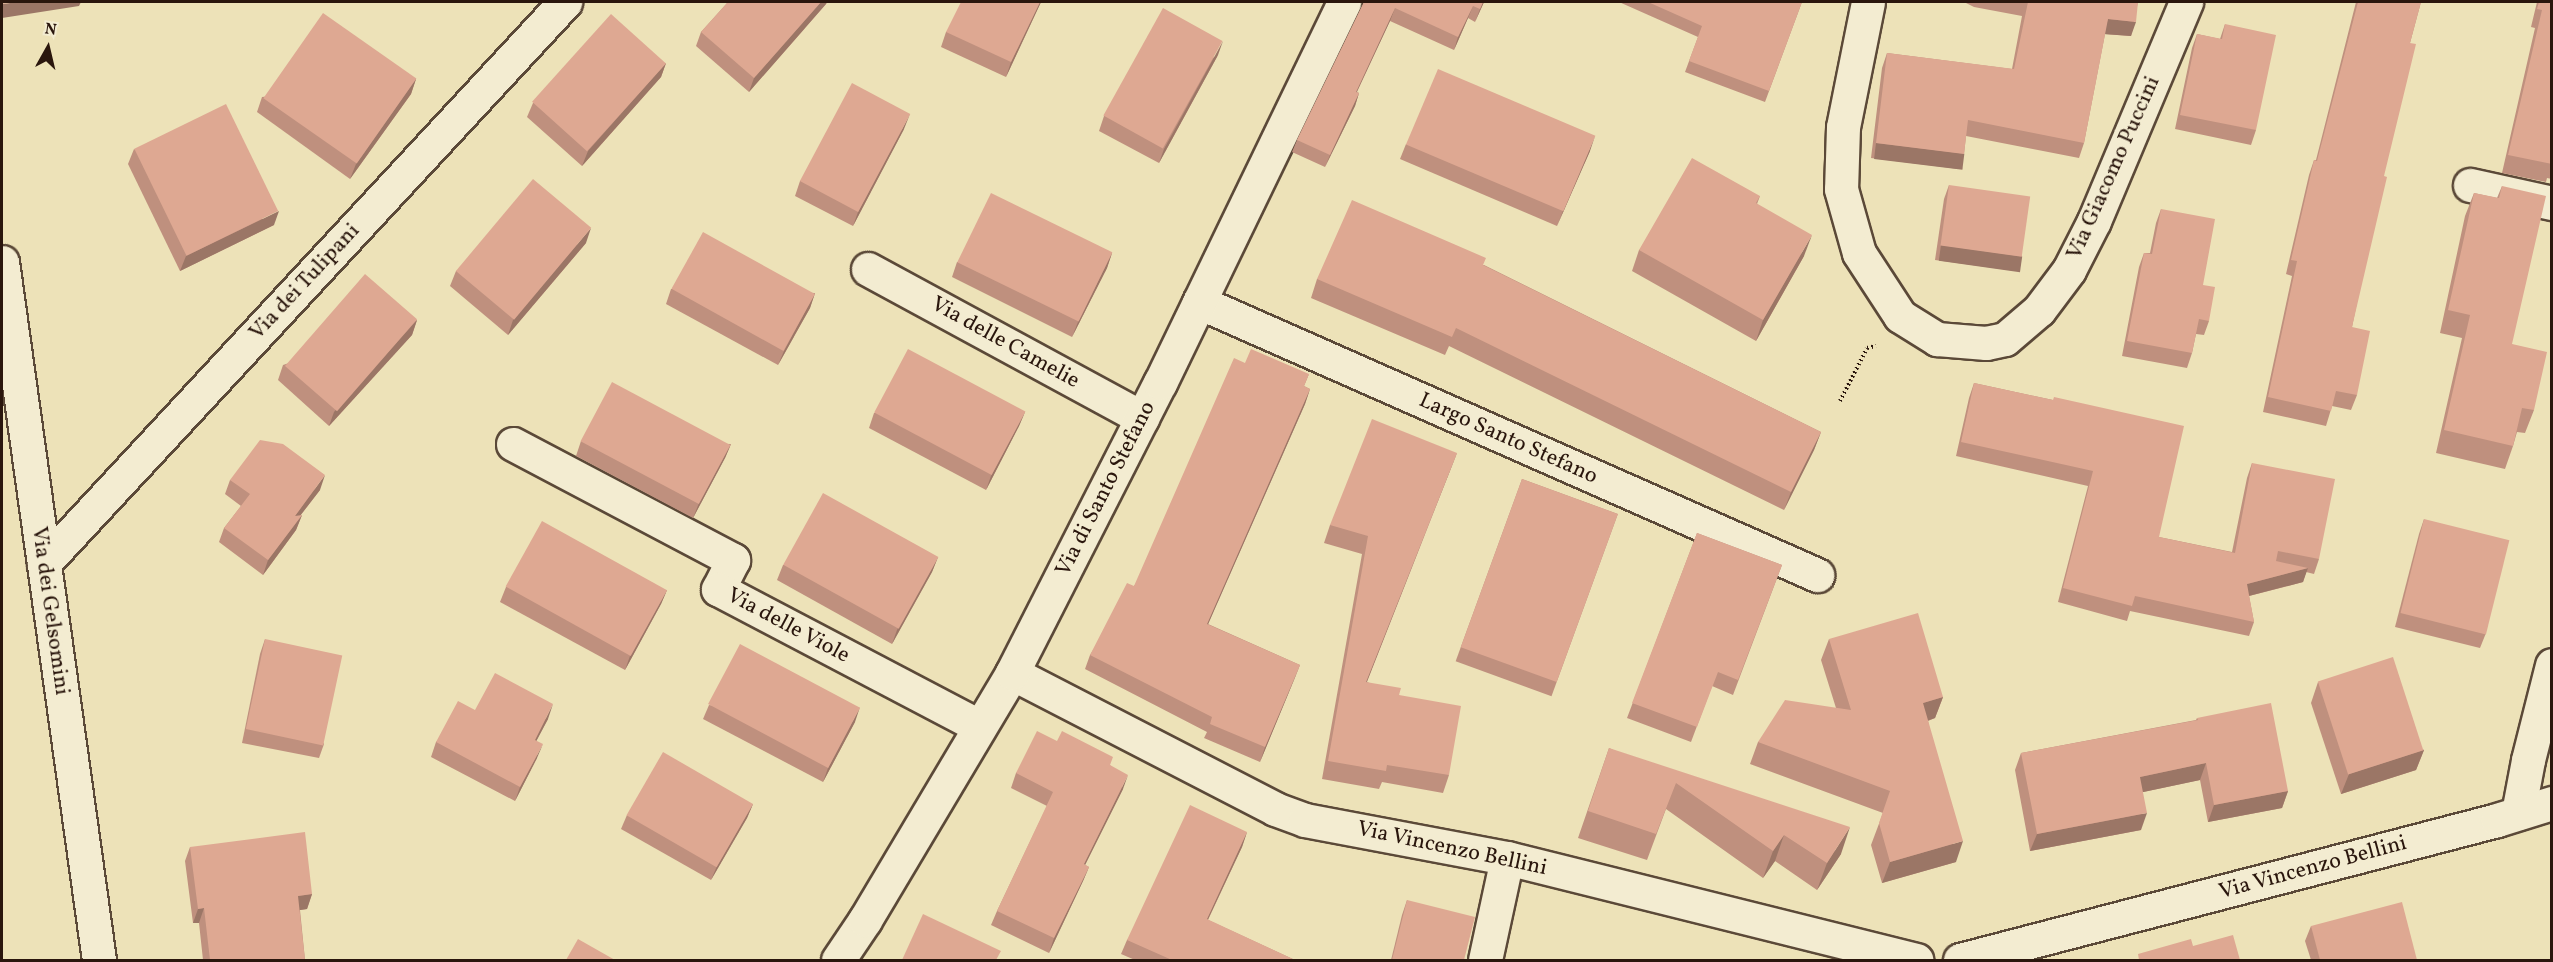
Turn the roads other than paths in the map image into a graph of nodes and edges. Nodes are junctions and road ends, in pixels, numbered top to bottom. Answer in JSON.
{"nodes":[{"id":1,"x":566,"y":2,"type":"edge"},
{"id":2,"x":1344,"y":2,"type":"edge"},
{"id":3,"x":1868,"y":2,"type":"edge"},
{"id":4,"x":2186,"y":2,"type":"edge"},
{"id":5,"x":2470,"y":185,"type":"dead end"},
{"id":6,"x":2552,"y":203,"type":"edge"},
{"id":7,"x":2,"y":262,"type":"edge"},
{"id":8,"x":868,"y":269,"type":"dead end"},
{"id":9,"x":1198,"y":302,"type":"junction"},
{"id":10,"x":1142,"y":418,"type":"junction"},
{"id":11,"x":513,"y":444,"type":"dead end"},
{"id":12,"x":44,"y":563,"type":"junction"},
{"id":13,"x":1817,"y":575,"type":"dead end"},
{"id":14,"x":2552,"y":665,"type":"edge"},
{"id":15,"x":1012,"y":673,"type":"junction"},
{"id":16,"x":979,"y":726,"type":"junction"},
{"id":17,"x":2552,"y":802,"type":"edge"},
{"id":18,"x":2518,"y":813,"type":"junction"},
{"id":19,"x":1508,"y":858,"type":"junction"},
{"id":20,"x":99,"y":960,"type":"edge"},
{"id":21,"x":838,"y":960,"type":"edge"},
{"id":22,"x":1485,"y":960,"type":"edge"},
{"id":23,"x":1917,"y":960,"type":"edge"},
{"id":24,"x":1960,"y":960,"type":"edge"}],
"edges":[{"from":1,"to":12,"type":"street","name":"Via dei Tulipani"},
{"from":2,"to":9,"type":"street","name":"Via di Santo Stefano"},
{"from":3,"to":4,"type":"street","name":"Via Giacomo Puccini"},
{"from":5,"to":6,"type":"street"},
{"from":7,"to":12,"type":"street","name":"Via dei Gelsomini"},
{"from":8,"to":10,"type":"street","name":"Via delle Camelie"},
{"from":9,"to":10,"type":"street","name":"Via di Santo Stefano"},
{"from":9,"to":13,"type":"street","name":"Largo Santo Stefano"},
{"from":10,"to":15,"type":"street","name":"Via di Santo Stefano"},
{"from":11,"to":16,"type":"street","name":"Via delle Viole"},
{"from":12,"to":20,"type":"street","name":"Via dei Gelsomini"},
{"from":14,"to":18,"type":"street"},
{"from":15,"to":16,"type":"street","name":"Via di Santo Stefano"},
{"from":15,"to":19,"type":"street","name":"Via Vincenzo Bellini"},
{"from":16,"to":21,"type":"street","name":"Via di Santo Stefano"},
{"from":17,"to":18,"type":"street","name":"Via Vincenzo Bellini"},
{"from":18,"to":24,"type":"street","name":"Via Vincenzo Bellini"},
{"from":19,"to":22,"type":"street"},
{"from":19,"to":23,"type":"street","name":"Via Vincenzo Bellini"}]}
